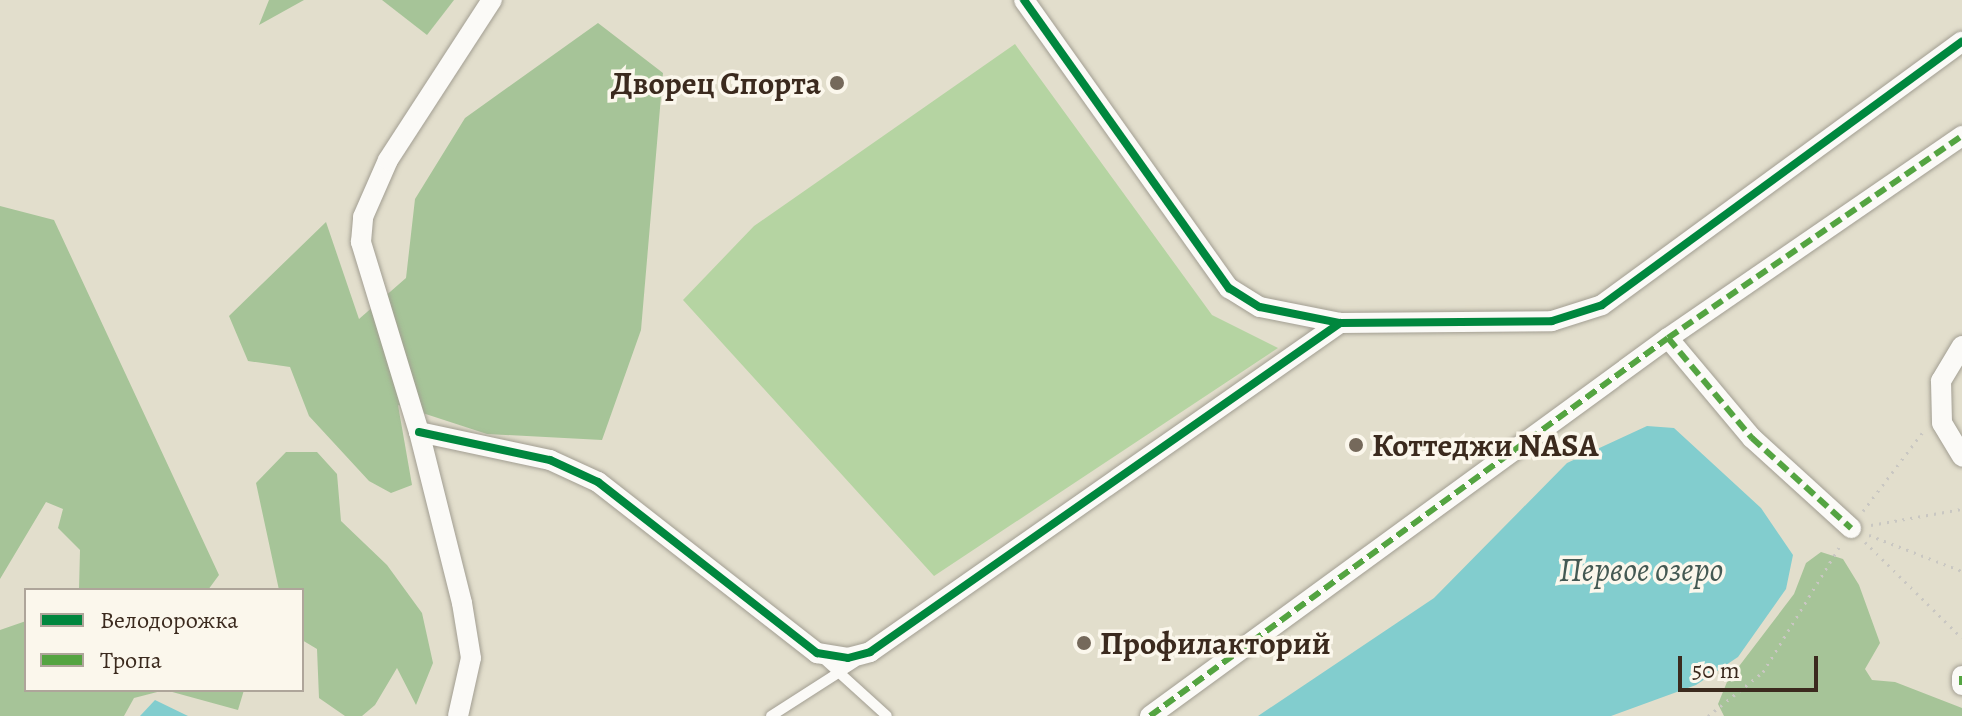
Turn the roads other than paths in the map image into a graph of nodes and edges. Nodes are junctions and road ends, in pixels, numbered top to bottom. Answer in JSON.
{"nodes":[{"id":1,"x":492,"y":0,"type":"edge"},
{"id":2,"x":1024,"y":0,"type":"edge"},
{"id":3,"x":1962,"y":42,"type":"edge"},
{"id":4,"x":1962,"y":136,"type":"edge"},
{"id":5,"x":1340,"y":323,"type":"junction"},
{"id":6,"x":1668,"y":338,"type":"junction"},
{"id":7,"x":1962,"y":346,"type":"edge"},
{"id":8,"x":419,"y":432,"type":"junction"},
{"id":9,"x":1962,"y":456,"type":"edge"},
{"id":10,"x":1851,"y":528,"type":"road end"},
{"id":11,"x":870,"y":652,"type":"junction"},
{"id":12,"x":817,"y":653,"type":"junction"},
{"id":13,"x":840,"y":671,"type":"junction"},
{"id":14,"x":1962,"y":676,"type":"edge"},
{"id":15,"x":1962,"y":685,"type":"edge"},
{"id":16,"x":458,"y":716,"type":"edge"},
{"id":17,"x":771,"y":716,"type":"edge"},
{"id":18,"x":887,"y":716,"type":"edge"},
{"id":19,"x":1150,"y":716,"type":"edge"}],
"edges":[{"from":1,"to":8,"type":"street"},
{"from":2,"to":5,"type":"street"},
{"from":3,"to":5,"type":"street"},
{"from":4,"to":6,"type":"street"},
{"from":5,"to":11,"type":"street"},
{"from":6,"to":10,"type":"street"},
{"from":6,"to":19,"type":"street"},
{"from":7,"to":9,"type":"street"},
{"from":8,"to":12,"type":"street"},
{"from":8,"to":16,"type":"street"},
{"from":11,"to":12,"type":"street"},
{"from":11,"to":13,"type":"lane"},
{"from":12,"to":13,"type":"lane"},
{"from":13,"to":17,"type":"lane"},
{"from":13,"to":18,"type":"lane"},
{"from":14,"to":15,"type":"street"}]}
